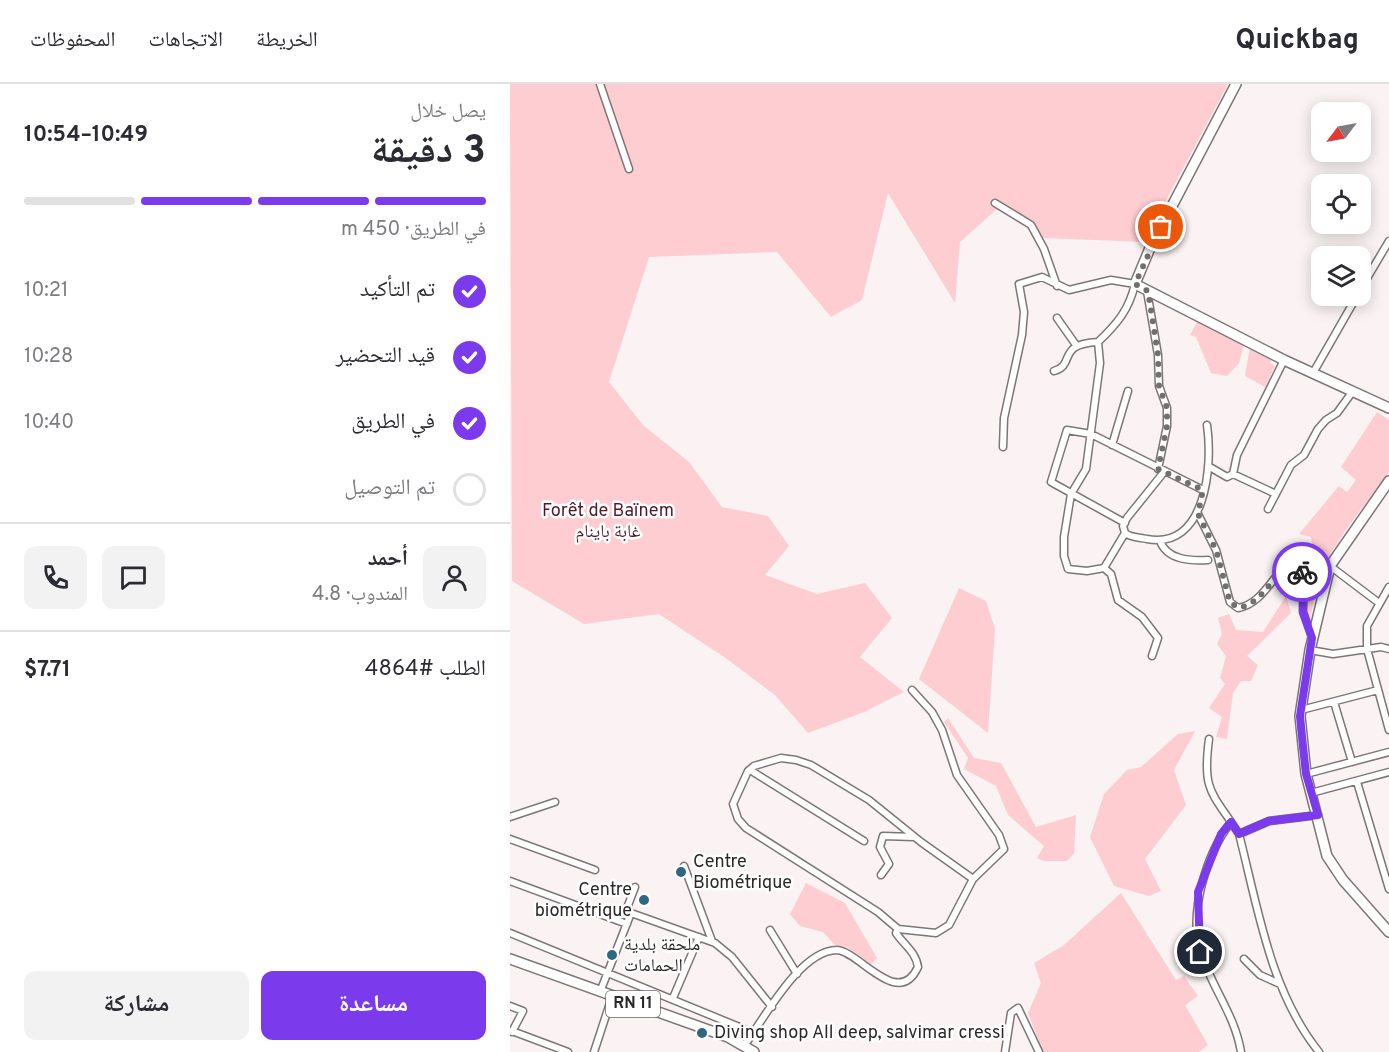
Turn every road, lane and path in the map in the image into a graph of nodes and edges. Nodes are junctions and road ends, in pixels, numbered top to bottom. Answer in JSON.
{"nodes":[{"id":1,"x":600,"y":84,"type":"edge"},
{"id":2,"x":1236,"y":84,"type":"edge"},
{"id":3,"x":629,"y":169,"type":"dead end"},
{"id":4,"x":995,"y":203,"type":"dead end"},
{"id":5,"x":1389,"y":240,"type":"edge"},
{"id":6,"x":1371,"y":271,"type":"edge"},
{"id":7,"x":1135,"y":284,"type":"junction"},
{"id":8,"x":1057,"y":287,"type":"junction"},
{"id":9,"x":1148,"y":291,"type":"junction"},
{"id":10,"x":1352,"y":306,"type":"edge"},
{"id":11,"x":1057,"y":318,"type":"dead end"},
{"id":12,"x":1098,"y":342,"type":"junction"},
{"id":13,"x":1076,"y":345,"type":"junction"},
{"id":14,"x":1284,"y":360,"type":"junction"},
{"id":15,"x":1054,"y":371,"type":"dead end"},
{"id":16,"x":1313,"y":373,"type":"junction"},
{"id":17,"x":1128,"y":391,"type":"dead end"},
{"id":18,"x":1353,"y":391,"type":"junction"},
{"id":19,"x":1389,"y":408,"type":"edge"},
{"id":20,"x":1207,"y":425,"type":"dead end"},
{"id":21,"x":1091,"y":434,"type":"junction"},
{"id":22,"x":1112,"y":445,"type":"junction"},
{"id":23,"x":1003,"y":447,"type":"dead end"},
{"id":24,"x":1208,"y":466,"type":"junction"},
{"id":25,"x":1161,"y":470,"type":"junction"},
{"id":26,"x":1233,"y":474,"type":"junction"},
{"id":27,"x":1389,"y":481,"type":"edge"},
{"id":28,"x":1203,"y":490,"type":"junction"},
{"id":29,"x":1071,"y":494,"type":"junction"},
{"id":30,"x":1276,"y":494,"type":"junction"},
{"id":31,"x":1268,"y":509,"type":"dead end"},
{"id":32,"x":1198,"y":514,"type":"junction"},
{"id":33,"x":1125,"y":523,"type":"junction"},
{"id":34,"x":1125,"y":533,"type":"junction"},
{"id":35,"x":1160,"y":541,"type":"junction"},
{"id":36,"x":1208,"y":560,"type":"dead end"},
{"id":37,"x":1330,"y":566,"type":"junction"},
{"id":38,"x":1104,"y":568,"type":"junction"},
{"id":39,"x":1389,"y":587,"type":"edge"},
{"id":40,"x":1379,"y":603,"type":"junction"},
{"id":41,"x":1312,"y":638,"type":"junction"},
{"id":42,"x":1366,"y":649,"type":"junction"},
{"id":43,"x":1389,"y":649,"type":"edge"},
{"id":44,"x":1310,"y":651,"type":"junction"},
{"id":45,"x":1152,"y":656,"type":"dead end"},
{"id":46,"x":912,"y":690,"type":"dead end"},
{"id":47,"x":1378,"y":690,"type":"junction"},
{"id":48,"x":1334,"y":702,"type":"junction"},
{"id":49,"x":1301,"y":710,"type":"junction"},
{"id":50,"x":1389,"y":730,"type":"edge"},
{"id":51,"x":1209,"y":739,"type":"dead end"},
{"id":52,"x":1389,"y":752,"type":"edge"},
{"id":53,"x":1352,"y":762,"type":"junction"},
{"id":54,"x":750,"y":770,"type":"junction"},
{"id":55,"x":1389,"y":772,"type":"edge"},
{"id":56,"x":1306,"y":774,"type":"junction"},
{"id":57,"x":1357,"y":782,"type":"junction"},
{"id":58,"x":1311,"y":794,"type":"junction"},
{"id":59,"x":555,"y":802,"type":"dead end"},
{"id":60,"x":1318,"y":815,"type":"junction"},
{"id":61,"x":510,"y":817,"type":"edge"},
{"id":62,"x":1231,"y":822,"type":"junction"},
{"id":63,"x":1239,"y":834,"type":"junction"},
{"id":64,"x":914,"y":837,"type":"junction"},
{"id":65,"x":510,"y":839,"type":"edge"},
{"id":66,"x":864,"y":841,"type":"dead end"},
{"id":67,"x":684,"y":866,"type":"dead end"},
{"id":68,"x":595,"y":870,"type":"dead end"},
{"id":69,"x":881,"y":875,"type":"dead end"},
{"id":70,"x":973,"y":879,"type":"junction"},
{"id":71,"x":510,"y":882,"type":"edge"},
{"id":72,"x":635,"y":887,"type":"dead end"},
{"id":73,"x":1389,"y":888,"type":"edge"},
{"id":74,"x":631,"y":913,"type":"junction"},
{"id":75,"x":1385,"y":921,"type":"edge"},
{"id":76,"x":627,"y":924,"type":"junction"},
{"id":77,"x":898,"y":929,"type":"junction"},
{"id":78,"x":770,"y":930,"type":"dead end"},
{"id":79,"x":1389,"y":932,"type":"edge"},
{"id":80,"x":510,"y":933,"type":"edge"},
{"id":81,"x":699,"y":937,"type":"junction"},
{"id":82,"x":712,"y":941,"type":"junction"},
{"id":83,"x":510,"y":959,"type":"edge"},
{"id":84,"x":1244,"y":959,"type":"dead end"},
{"id":85,"x":608,"y":974,"type":"junction"},
{"id":86,"x":797,"y":974,"type":"junction"},
{"id":87,"x":1280,"y":984,"type":"junction"},
{"id":88,"x":600,"y":993,"type":"junction"},
{"id":89,"x":612,"y":997,"type":"junction"},
{"id":90,"x":673,"y":998,"type":"junction"},
{"id":91,"x":510,"y":1006,"type":"edge"},
{"id":92,"x":772,"y":1007,"type":"junction"},
{"id":93,"x":511,"y":1033,"type":"edge"},
{"id":94,"x":754,"y":1033,"type":"junction"},
{"id":95,"x":744,"y":1046,"type":"junction"},
{"id":96,"x":568,"y":1052,"type":"edge"},
{"id":97,"x":594,"y":1052,"type":"edge"},
{"id":98,"x":754,"y":1052,"type":"edge"},
{"id":99,"x":1005,"y":1052,"type":"edge"},
{"id":100,"x":1039,"y":1052,"type":"edge"},
{"id":101,"x":1240,"y":1052,"type":"edge"},
{"id":102,"x":1319,"y":1052,"type":"edge"}],
"edges":[{"from":1,"to":3,"type":"street"},
{"from":2,"to":7,"type":"street"},
{"from":4,"to":8,"type":"street"},
{"from":5,"to":6,"type":"street"},
{"from":7,"to":8,"type":"street"},
{"from":7,"to":9,"type":"street"},
{"from":7,"to":12,"type":"street"},
{"from":8,"to":23,"type":"street"},
{"from":9,"to":14,"type":"street"},
{"from":9,"to":25,"type":"street"},
{"from":10,"to":16,"type":"street"},
{"from":11,"to":13,"type":"street"},
{"from":12,"to":13,"type":"street"},
{"from":12,"to":21,"type":"street"},
{"from":13,"to":15,"type":"street"},
{"from":14,"to":16,"type":"street"},
{"from":14,"to":26,"type":"street"},
{"from":16,"to":18,"type":"street"},
{"from":17,"to":22,"type":"street"},
{"from":18,"to":19,"type":"street"},
{"from":18,"to":30,"type":"street"},
{"from":20,"to":24,"type":"street"},
{"from":21,"to":22,"type":"street"},
{"from":21,"to":29,"type":"street"},
{"from":21,"to":29,"type":"street"},
{"from":22,"to":25,"type":"street"},
{"from":24,"to":26,"type":"street"},
{"from":24,"to":28,"type":"street"},
{"from":25,"to":28,"type":"street"},
{"from":25,"to":33,"type":"street"},
{"from":26,"to":30,"type":"street"},
{"from":27,"to":37,"type":"street"},
{"from":28,"to":32,"type":"street"},
{"from":29,"to":33,"type":"street"},
{"from":29,"to":38,"type":"street"},
{"from":30,"to":31,"type":"street"},
{"from":32,"to":35,"type":"street"},
{"from":32,"to":41,"type":"street"},
{"from":33,"to":34,"type":"street"},
{"from":34,"to":35,"type":"street"},
{"from":34,"to":38,"type":"street"},
{"from":35,"to":36,"type":"street"},
{"from":37,"to":40,"type":"street"},
{"from":37,"to":41,"type":"street"},
{"from":38,"to":45,"type":"street"},
{"from":39,"to":40,"type":"street"},
{"from":40,"to":42,"type":"street"},
{"from":41,"to":44,"type":"street"},
{"from":42,"to":43,"type":"street"},
{"from":42,"to":44,"type":"street"},
{"from":42,"to":47,"type":"street"},
{"from":44,"to":49,"type":"street"},
{"from":46,"to":70,"type":"street"},
{"from":47,"to":48,"type":"street"},
{"from":47,"to":50,"type":"street"},
{"from":48,"to":49,"type":"street"},
{"from":48,"to":53,"type":"street"},
{"from":49,"to":56,"type":"street"},
{"from":51,"to":62,"type":"street"},
{"from":52,"to":53,"type":"street"},
{"from":53,"to":56,"type":"street"},
{"from":54,"to":64,"type":"street"},
{"from":54,"to":66,"type":"street"},
{"from":54,"to":77,"type":"street"},
{"from":55,"to":57,"type":"street"},
{"from":56,"to":58,"type":"street"},
{"from":57,"to":58,"type":"street"},
{"from":57,"to":73,"type":"street"},
{"from":58,"to":60,"type":"street"},
{"from":59,"to":61,"type":"street"},
{"from":60,"to":63,"type":"street"},
{"from":60,"to":75,"type":"street"},
{"from":62,"to":63,"type":"street"},
{"from":62,"to":101,"type":"street"},
{"from":63,"to":87,"type":"street"},
{"from":64,"to":69,"type":"street"},
{"from":64,"to":70,"type":"street"},
{"from":65,"to":68,"type":"street"},
{"from":67,"to":82,"type":"street"},
{"from":70,"to":77,"type":"street"},
{"from":71,"to":76,"type":"street"},
{"from":72,"to":74,"type":"street"},
{"from":74,"to":76,"type":"street"},
{"from":74,"to":81,"type":"street"},
{"from":75,"to":79,"type":"street"},
{"from":76,"to":85,"type":"street"},
{"from":77,"to":86,"type":"street"},
{"from":78,"to":86,"type":"street"},
{"from":80,"to":85,"type":"street"},
{"from":81,"to":82,"type":"street"},
{"from":81,"to":90,"type":"street"},
{"from":82,"to":92,"type":"street"},
{"from":83,"to":88,"type":"street","number":"RN 11"},
{"from":84,"to":87,"type":"street"},
{"from":85,"to":88,"type":"street"},
{"from":85,"to":90,"type":"street"},
{"from":86,"to":92,"type":"street"},
{"from":87,"to":102,"type":"street"},
{"from":88,"to":89,"type":"street","number":"RN 11"},
{"from":89,"to":95,"type":"street","number":"RN 11"},
{"from":89,"to":97,"type":"street"},
{"from":90,"to":94,"type":"street"},
{"from":91,"to":93,"type":"street"},
{"from":92,"to":94,"type":"street"},
{"from":93,"to":96,"type":"street"},
{"from":94,"to":95,"type":"street"},
{"from":95,"to":98,"type":"street","number":"RN 11"},
{"from":99,"to":100,"type":"street"}]}
